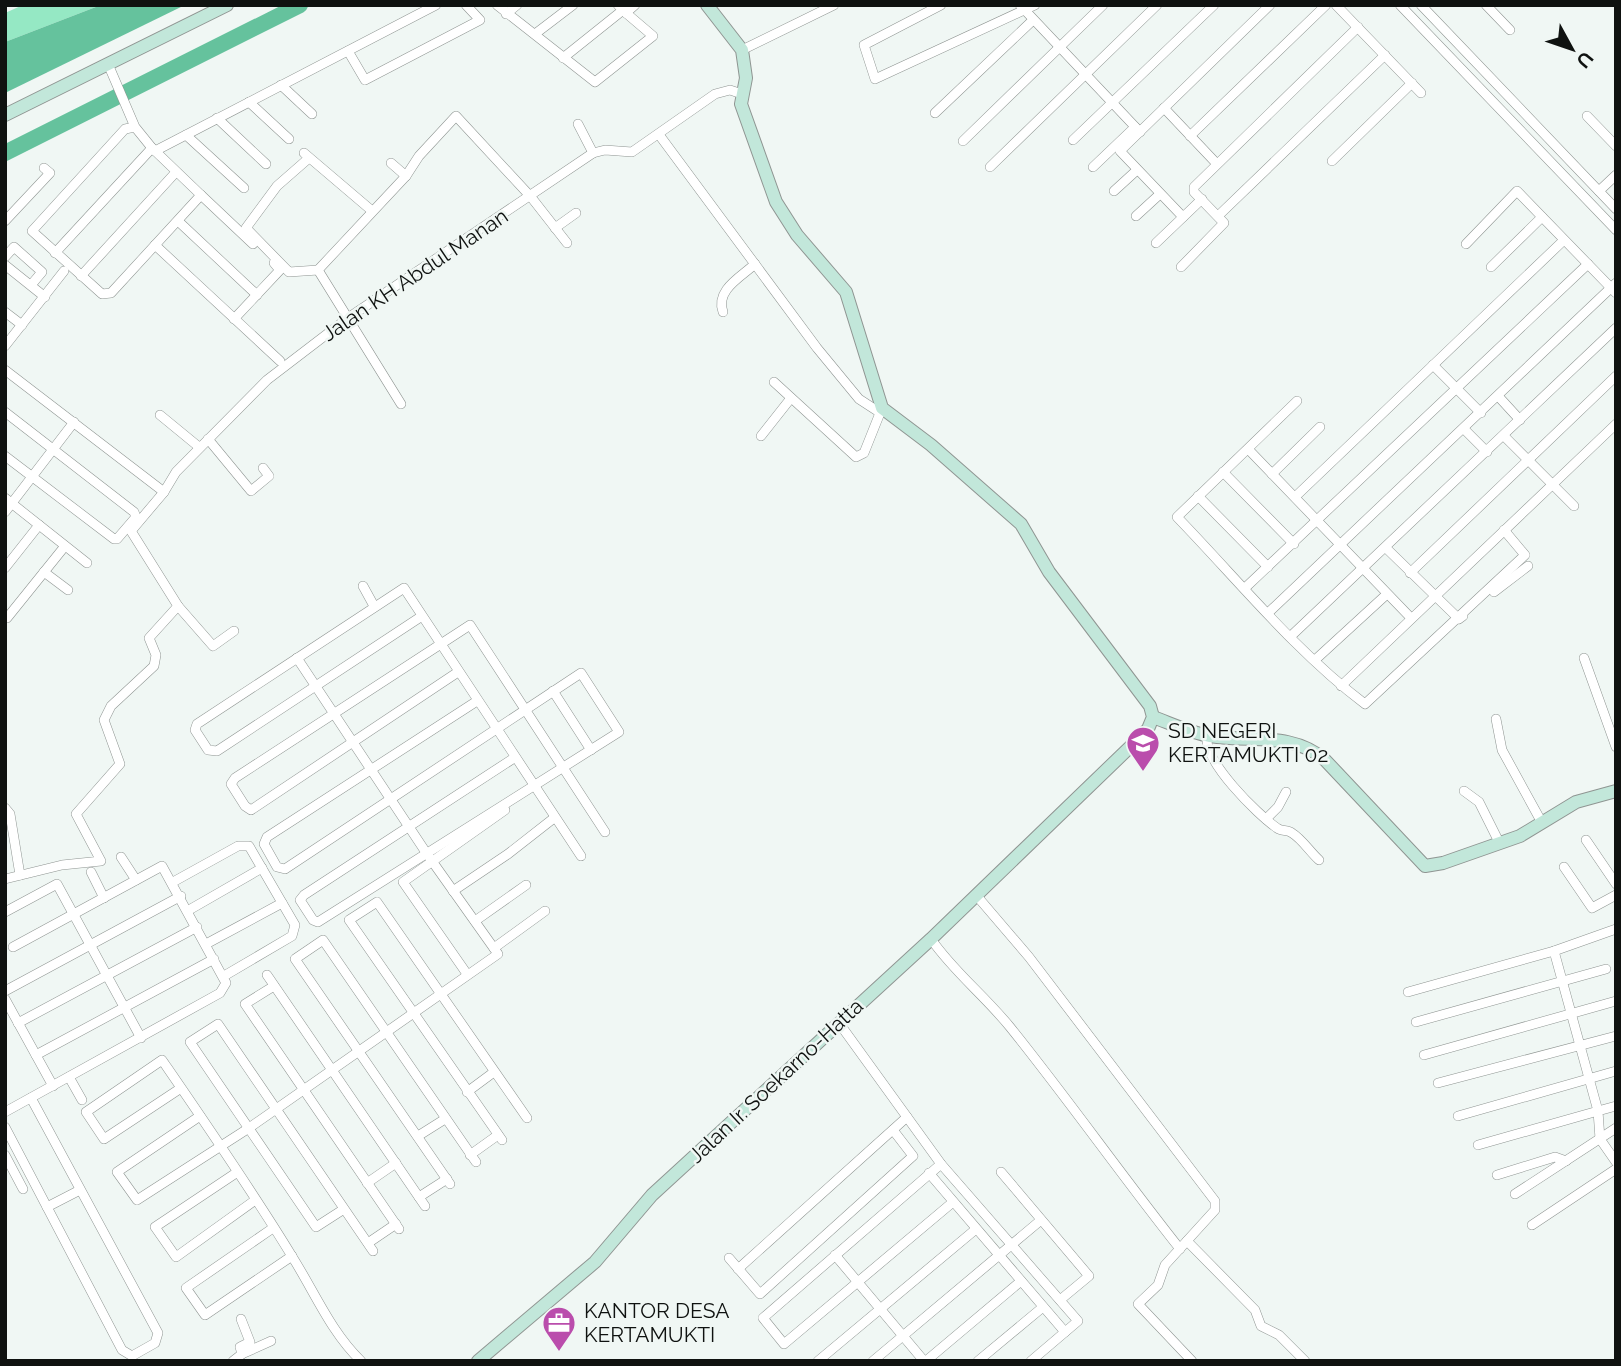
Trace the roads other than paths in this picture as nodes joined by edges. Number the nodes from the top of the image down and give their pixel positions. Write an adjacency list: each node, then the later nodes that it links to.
1 (227, 5): 33 (main road)
2 (436, 5): 30 (street)
3 (466, 5): 30 (street)
4 (497, 5): 23 (street)
5 (517, 5): 23 (street)
6 (573, 5): 27 (street)
7 (635, 5): 22 (street)
8 (707, 5): 29 (main road)
9 (834, 5): 29 (street)
10 (942, 5): 21 (street)
11 (1035, 5): 21 (street)
12 (1103, 5): 28 (street)
13 (1157, 5): 34 (street)
14 (1214, 5): 40 (street)
15 (1270, 5): 41 (street)
16 (1325, 5): 52 (street)
17 (1336, 5): 25 (street)
18 (1400, 5): 89 (street)
19 (1421, 5): 72 (street)
20 (1486, 5): 26 (street)
21 (1022, 8): 24 (street)
22 (623, 9): 32 (street); 32 (street)
23 (506, 14): 27 (street)
24 (1032, 21): 28 (street); 42 (street)
25 (1358, 27): 31 (street); 62 (street)
26 (1510, 30)
27 (535, 34): 32 (street)
28 (1059, 48): 34 (street); 54 (street)
29 (742, 50): 37 (main road)
30 (348, 51): 36 (street)
31 (1385, 55): 35 (street); 83 (street)
32 (563, 58)
33 (108, 64): 44 (main road); 48 (street)
34 (1085, 75): 40 (street); 64 (street)
35 (1412, 83): 38 (street); 59 (street)
36 (281, 86): 39 (street); 43 (street)
37 (743, 90): 51 (street); 127 (main road)
38 (1422, 93)
39 (249, 102): 46 (street); 53 (street)
40 (1112, 103): 49 (street); 55 (street)
41 (1164, 108): 49 (street); 52 (street)
42 (935, 113)
43 (312, 114)
44 (5, 115)
45 (1587, 116): 56 (street)
46 (217, 118): 50 (street); 61 (street)
47 (578, 124): 58 (street)
48 (135, 127): 57 (street); 95 (street)
49 (1137, 129): 65 (street); 66 (street)
50 (186, 135): 57 (street); 70 (street)
51 (660, 136): 58 (street); 97 (street)
52 (1190, 136): 62 (street)
53 (289, 139)
54 (963, 141)
55 (1073, 141)
56 (1616, 146)
57 (153, 149): 67 (street); 95 (street)
58 (593, 153): 75 (street, Jalan KH Abdul Manan)
59 (1332, 161)
60 (391, 163): 69 (street)
61 (266, 164)
62 (1217, 164): 76 (street)
63 (44, 167): 79 (street)
64 (990, 167)
65 (1093, 167)
66 (1137, 170): 71 (street); 73 (street)
67 (176, 172): 74 (street); 104 (street)
68 (1616, 175): 72 (street)
69 (406, 176): 75 (street); 78 (street)
70 (244, 188)
71 (1114, 191)
72 (1599, 191): 77 (street)
73 (1160, 194): 82 (street); 84 (street)
74 (201, 195): 87 (street); 107 (street)
75 (531, 197): 88 (street); 111 (street, Jalan KH Abdul Manan)
76 (1202, 199): 83 (street); 84 (street)
77 (1616, 209)
78 (371, 210): 102 (street); 102 (street)
79 (15, 211): 81 (street); 86 (street)
80 (576, 213): 88 (street)
81 (5, 216)
82 (1136, 216)
83 (1219, 216): 100 (street)
84 (1182, 217): 92 (street)
85 (1542, 217): 90 (street); 93 (street); 101 (street)
86 (5, 221)
87 (177, 221): 94 (street); 107 (street)
88 (555, 228): 91 (street)
89 (1616, 230)
90 (1564, 240): 98 (street); 117 (street)
91 (567, 243)
92 (1156, 243)
93 (1465, 244)
94 (155, 245): 104 (street); 112 (street)
95 (55, 253): 104 (street)
96 (5, 257): 105 (street)
97 (755, 264): 110 (street); 127 (street)
98 (1588, 264): 106 (street); 121 (street)
99 (5, 265): 105 (street)
100 (1181, 267)
101 (1492, 267)
102 (318, 270): 111 (street)
103 (64, 271): 108 (street)
104 (81, 276)
105 (31, 285): 108 (street)
106 (1614, 288): 122 (street)
107 (257, 295): 112 (street)
108 (45, 297): 113 (street)
109 (5, 312): 113 (street)
110 (723, 312)
111 (348, 318): 125 (street); 137 (street, Jalan KH Abdul Manan)
112 (234, 319): 116 (street)
113 (22, 325): 115 (street)
114 (1616, 328): 130 (street)
115 (5, 346)
116 (280, 361)
117 (1433, 365): 121 (street); 151 (street)
118 (5, 370): 131 (street)
119 (1616, 376): 143 (street)
120 (774, 382): 123 (street)
121 (1457, 389): 128 (street); 155 (street)
122 (1498, 396): 128 (street); 130 (street)
123 (792, 398): 127 (street); 135 (street)
124 (1297, 401): 139 (street)
125 (401, 404)
126 (5, 412): 140 (street)
127 (885, 412): 194 (main road)
128 (1481, 413): 134 (street)
129 (160, 415): 138 (street)
130 (1520, 420): 136 (street)
131 (74, 422): 140 (street); 149 (street)
132 (1616, 424): 148 (street)
133 (1320, 427): 146 (street)
134 (1464, 429): 141 (street); 160 (street)
135 (761, 436)
136 (1504, 436): 141 (street); 143 (street)
137 (208, 439): 138 (street, Jalan KH Abdul Manan); 144 (street)
138 (199, 447): 149 (street, Jalan KH Abdul Manan)
139 (1248, 449): 145 (street); 146 (street)
140 (53, 450): 147 (street); 147 (street)
141 (1487, 452): 161 (street)
142 (5, 456): 147 (street)
143 (1528, 461): 148 (street); 168 (street)
144 (263, 468)
145 (1223, 472): 150 (street); 158 (street)
146 (1272, 474): 151 (street)
147 (32, 476): 152 (street)
148 (1553, 485): 153 (street); 157 (street)
149 (164, 492): 174 (street, Jalan KH Abdul Manan)
150 (1198, 496): 164 (street); 170 (street)
151 (1295, 497): 155 (street)
152 (9, 501): 154 (street); 156 (street)
153 (1574, 506)
154 (5, 513)
155 (1318, 521): 158 (street); 160 (street)
156 (39, 525): 159 (street); 165 (street)
157 (1504, 530): 173 (street); 180 (street)
158 (1294, 544): 164 (street)
159 (65, 546): 162 (street); 167 (street)
160 (1342, 546): 166 (street); 176 (street)
161 (1386, 548): 166 (street); 168 (street)
162 (87, 563)
163 (1528, 566): 180 (street)
164 (1268, 567): 170 (street)
165 (5, 568)
166 (1365, 569): 172 (street); 182 (street)
167 (44, 572): 171 (street); 178 (street)
168 (1410, 573): 173 (street)
169 (363, 586): 175 (street)
170 (1245, 588): 176 (street)
171 (68, 590)
172 (1388, 594): 179 (street); 186 (street)
173 (1434, 596): 179 (street); 180 (street)
174 (178, 606): 181 (street); 224 (street)
175 (374, 606): 177 (street); 184 (street)
176 (1268, 613): 182 (street)
177 (422, 616): 183 (street); 188 (street)
178 (6, 618)
179 (1411, 618): 189 (street)
180 (1459, 619): 189 (street)
181 (234, 631)
182 (1291, 636): 186 (street)
183 (440, 645): 187 (street); 192 (street); 193 (street)
184 (297, 658): 188 (street); 188 (street)
185 (1584, 658): 199 (street)
186 (1315, 660): 189 (street)
187 (458, 672): 191 (street); 198 (street)
188 (316, 686): 193 (street)
189 (1341, 686)
190 (553, 691): 192 (street); 200 (street); 200 (street)
191 (477, 701): 196 (street); 203 (street)
192 (525, 710): 196 (street); 202 (street)
193 (335, 714): 198 (street); 198 (street)
194 (1153, 717): 197 (main road); 231 (main road, Jalan Ir. Soekarno-Hatta)
195 (1496, 719): 212 (street)
196 (496, 730): 201 (street); 208 (street)
197 (1207, 736): 211 (street); 216 (main road)
198 (353, 742): 203 (street)
199 (1616, 747)
200 (592, 750): 202 (street)
201 (514, 758): 204 (street); 213 (street)
202 (563, 768): 204 (street); 214 (street)
203 (371, 769): 208 (street); 208 (street)
204 (534, 787): 210 (street); 219 (street)
205 (1464, 791): 216 (street)
206 (1286, 792): 211 (street)
207 (1616, 792): 212 (main road)
208 (391, 800): 213 (street)
209 (5, 808): 224 (street)
210 (554, 818): 217 (street); 230 (street)
211 (1266, 818): 220 (street)
212 (1541, 821): 216 (main road)
213 (408, 826): 219 (street); 219 (street)
214 (605, 832)
215 (1586, 840): 228 (street)
216 (1499, 842)
217 (581, 856)
218 (121, 857): 226 (street)
219 (430, 858): 230 (street); 251 (street)
220 (1319, 860)
221 (1564, 867): 232 (street)
222 (262, 868): 227 (street); 235 (street); 236 (street)
223 (91, 872): 234 (street)
224 (20, 875): 225 (street)
225 (5, 879)
226 (136, 880): 227 (street); 234 (street)
227 (173, 882): 233 (street)
228 (1616, 884)
229 (526, 885): 240 (street)
230 (453, 891): 240 (street)
231 (976, 895): 243 (main road, Jalan Ir. Soekarno-Hatta); 329 (street)
232 (1616, 895)
233 (181, 896): 236 (street); 245 (street)
234 (104, 898): 239 (street)
235 (282, 903): 244 (street); 254 (street)
236 (189, 910): 241 (street)
237 (545, 911): 247 (street)
238 (5, 912): 239 (street)
239 (75, 914): 245 (street); 246 (street)
240 (474, 921): 247 (street)
241 (197, 927): 244 (street); 253 (street)
242 (1616, 929): 248 (street)
243 (931, 939): 267 (main road, Jalan Ir. Soekarno-Hatta); 329 (street)
244 (206, 944): 249 (street)
245 (92, 945): 253 (street); 257 (street)
246 (13, 947)
247 (494, 948): 251 (street)
248 (1555, 951): 255 (street); 258 (street)
249 (214, 959): 254 (street); 262 (street)
250 (1606, 969): 255 (street)
251 (467, 974): 259 (street)
252 (267, 975): 256 (street)
253 (108, 976): 262 (street); 266 (street)
254 (224, 976): 270 (street)
255 (1563, 981): 263 (street); 265 (street)
256 (274, 986): 276 (street); 283 (street)
257 (5, 991)
258 (1408, 992)
259 (440, 994): 264 (street); 264 (street); 277 (street)
260 (5, 999): 266 (street)
261 (1616, 1001): 263 (street)
262 (125, 1007): 270 (street); 273 (street)
263 (1571, 1012): 271 (street); 274 (street)
264 (412, 1014): 268 (street); 284 (street)
265 (1416, 1022)
266 (18, 1023): 273 (street)
267 (839, 1023): 293 (street); 347 (main road, Jalan Ir. Soekarno-Hatta)
268 (386, 1032): 272 (street); 272 (street); 295 (street)
269 (1616, 1036): 271 (street)
270 (141, 1038): 278 (street)
271 (1581, 1045): 279 (street); 280 (street)
272 (360, 1052): 276 (street); 300 (street)
273 (36, 1055): 281 (street)
274 (1424, 1055)
275 (1616, 1071): 279 (street)
276 (332, 1072): 283 (street); 307 (street)
277 (494, 1072): 284 (street); 294 (street)
278 (69, 1077): 281 (street); 286 (street)
279 (1589, 1079): 289 (street); 292 (street)
280 (1437, 1083)
281 (53, 1086): 285 (street)
282 (181, 1088): 282 (street); 291 (street)
283 (305, 1090): 288 (street); 314 (street)
284 (467, 1092): 295 (street)
285 (30, 1098): 290 (street); 316 (street)
286 (82, 1100)
287 (1616, 1106): 289 (street)
288 (277, 1109): 297 (street); 297 (street); 323 (street)
289 (1598, 1111): 301 (street); 302 (street)
290 (5, 1112)
291 (200, 1116): 303 (street); 303 (street)
292 (1458, 1116)
293 (907, 1117): 299 (street); 308 (street)
294 (527, 1118)
295 (445, 1119): 300 (street)
296 (5, 1128): 322 (street)
297 (248, 1128): 303 (street); 323 (street)
298 (1616, 1128): 301 (street)
299 (893, 1130): 334 (street); 334 (street)
300 (418, 1136): 318 (street)
301 (1600, 1139): 305 (street); 306 (street)
302 (1478, 1145)
303 (219, 1146): 311 (street)
304 (5, 1155): 315 (street)
305 (1566, 1161): 313 (street); 317 (street)
306 (1616, 1162)
307 (396, 1163): 314 (street); 318 (street)
308 (941, 1164): 312 (street); 328 (street)
309 (1616, 1169): 325 (street)
310 (1001, 1172): 324 (street)
311 (236, 1173): 319 (street); 319 (street)
312 (929, 1173): 320 (street); 330 (street)
313 (1497, 1175)
314 (368, 1183): 323 (street)
315 (23, 1189)
316 (80, 1190): 322 (street); 322 (street)
317 (1515, 1194)
318 (419, 1197): 321 (street)
319 (254, 1201): 326 (street)
320 (953, 1202): 327 (street); 336 (street)
321 (425, 1206)
322 (47, 1207)
323 (344, 1209)
324 (1041, 1220): 328 (street); 337 (street)
325 (1532, 1224)
326 (273, 1228): 332 (street); 332 (street)
327 (976, 1229): 331 (street); 339 (street)
328 (1011, 1244): 331 (street); 337 (street)
329 (1183, 1245): 353 (street); 354 (street)
330 (835, 1255): 336 (street); 336 (street)
331 (999, 1255): 335 (street); 342 (street)
332 (292, 1256): 346 (street)
333 (729, 1258): 334 (street)
334 (738, 1269)
335 (1021, 1281): 338 (street); 350 (street)
336 (858, 1282): 339 (street)
337 (1060, 1300): 341 (street)
338 (1043, 1307): 341 (street); 351 (street)
339 (880, 1309): 342 (street); 348 (street)
340 (241, 1319): 344 (street)
341 (1065, 1332): 352 (street)
342 (903, 1336): 349 (street); 350 (street)
343 (271, 1341): 344 (street)
344 (242, 1354): 345 (street)
345 (233, 1361)
346 (361, 1361)
347 (478, 1361)
348 (818, 1361)
349 (873, 1361)
350 (925, 1361)
351 (978, 1361)
352 (1031, 1361)
353 (1192, 1361)
354 (1306, 1361)

